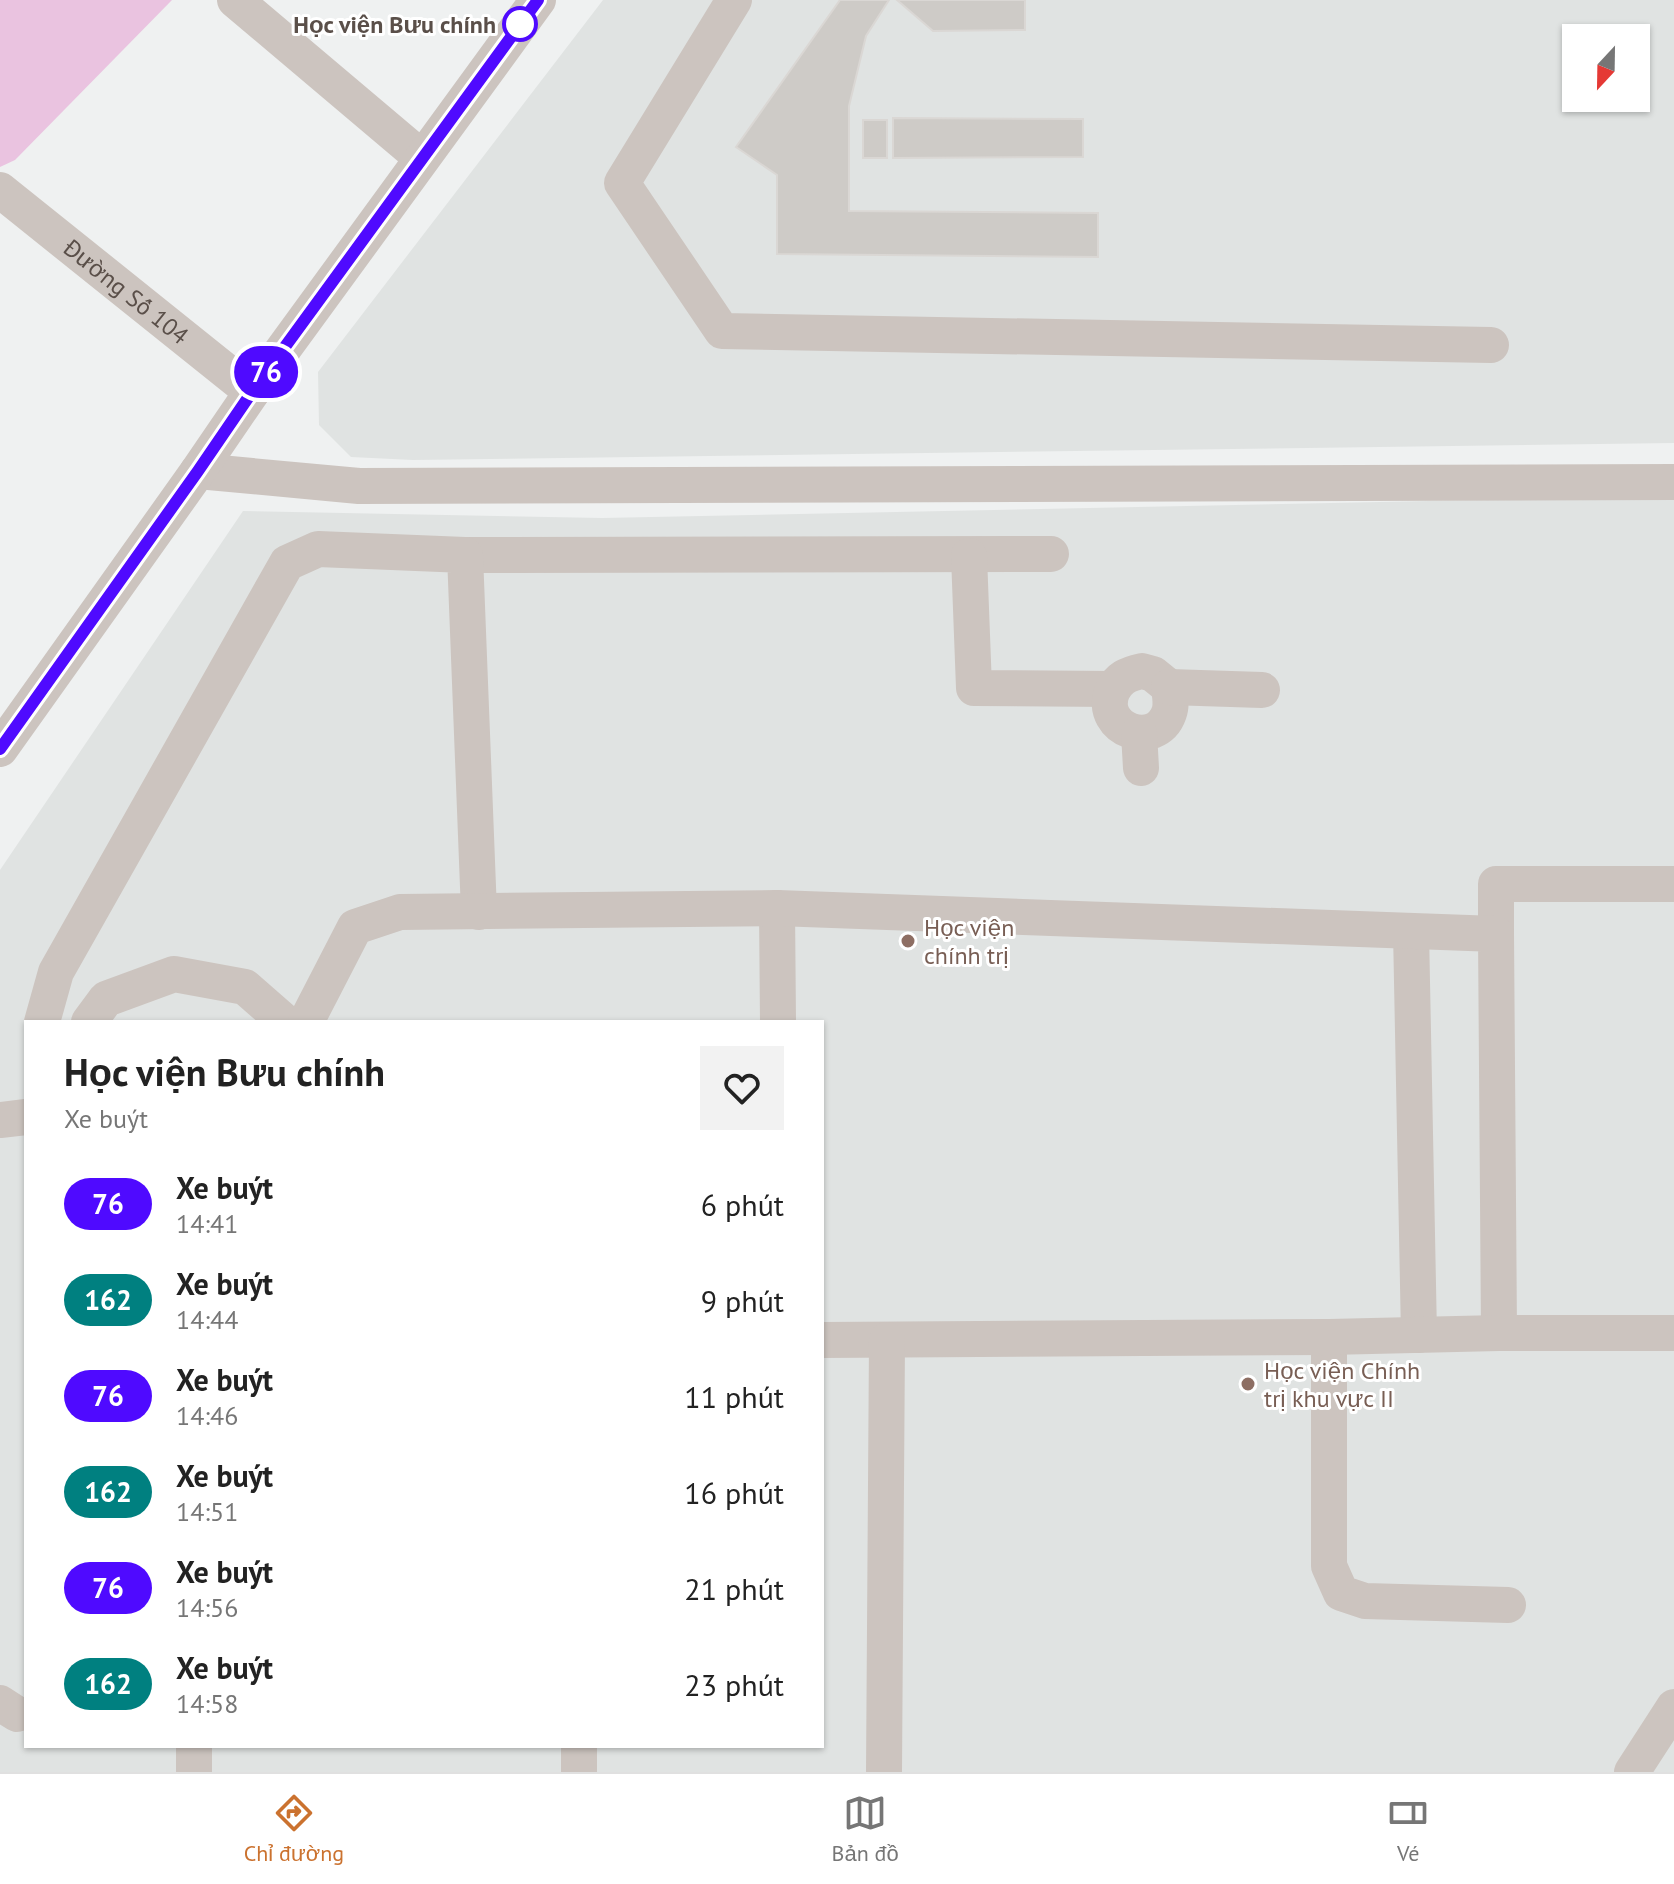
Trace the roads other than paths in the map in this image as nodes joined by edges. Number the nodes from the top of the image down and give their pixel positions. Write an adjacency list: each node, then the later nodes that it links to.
1 (235, 0): 4 (street)
2 (538, 0): 4 (street)
3 (734, 0): 6 (street)
4 (422, 158): 7 (street)
5 (0, 190): 7 (street, Đường Số 104)
6 (1491, 345)
7 (252, 392): 8 (street)
8 (198, 471): 9 (street); 16 (street)
9 (1674, 482)
10 (1051, 554): 12 (street)
11 (465, 555): 12 (street); 19 (street); 22 (street)
12 (969, 556): 14 (street)
13 (1169, 687): 14 (street); 14 (street); 15 (street)
14 (1113, 689)
15 (1262, 690)
16 (0, 749)
17 (1674, 884): 21 (street)
18 (777, 908): 19 (street); 20 (street); 26 (street)
19 (479, 912): 25 (street)
20 (1411, 931): 21 (street); 31 (street)
21 (1496, 934): 29 (street)
22 (43, 1020)
23 (90, 1020): 24 (street)
24 (283, 1020)
25 (307, 1020)
26 (778, 1020)
27 (24, 1117): 28 (street)
28 (0, 1120)
29 (1499, 1333): 30 (street); 31 (street)
30 (1674, 1333)
31 (1419, 1335): 32 (street)
32 (1329, 1337): 34 (street); 35 (street)
33 (824, 1340): 34 (street)
34 (887, 1340): 41 (street)
35 (1508, 1605)
36 (1674, 1707): 42 (street)
37 (194, 1748): 39 (street)
38 (579, 1748): 40 (street)
39 (194, 1772)
40 (579, 1772)
41 (884, 1772)
42 (1632, 1772)

